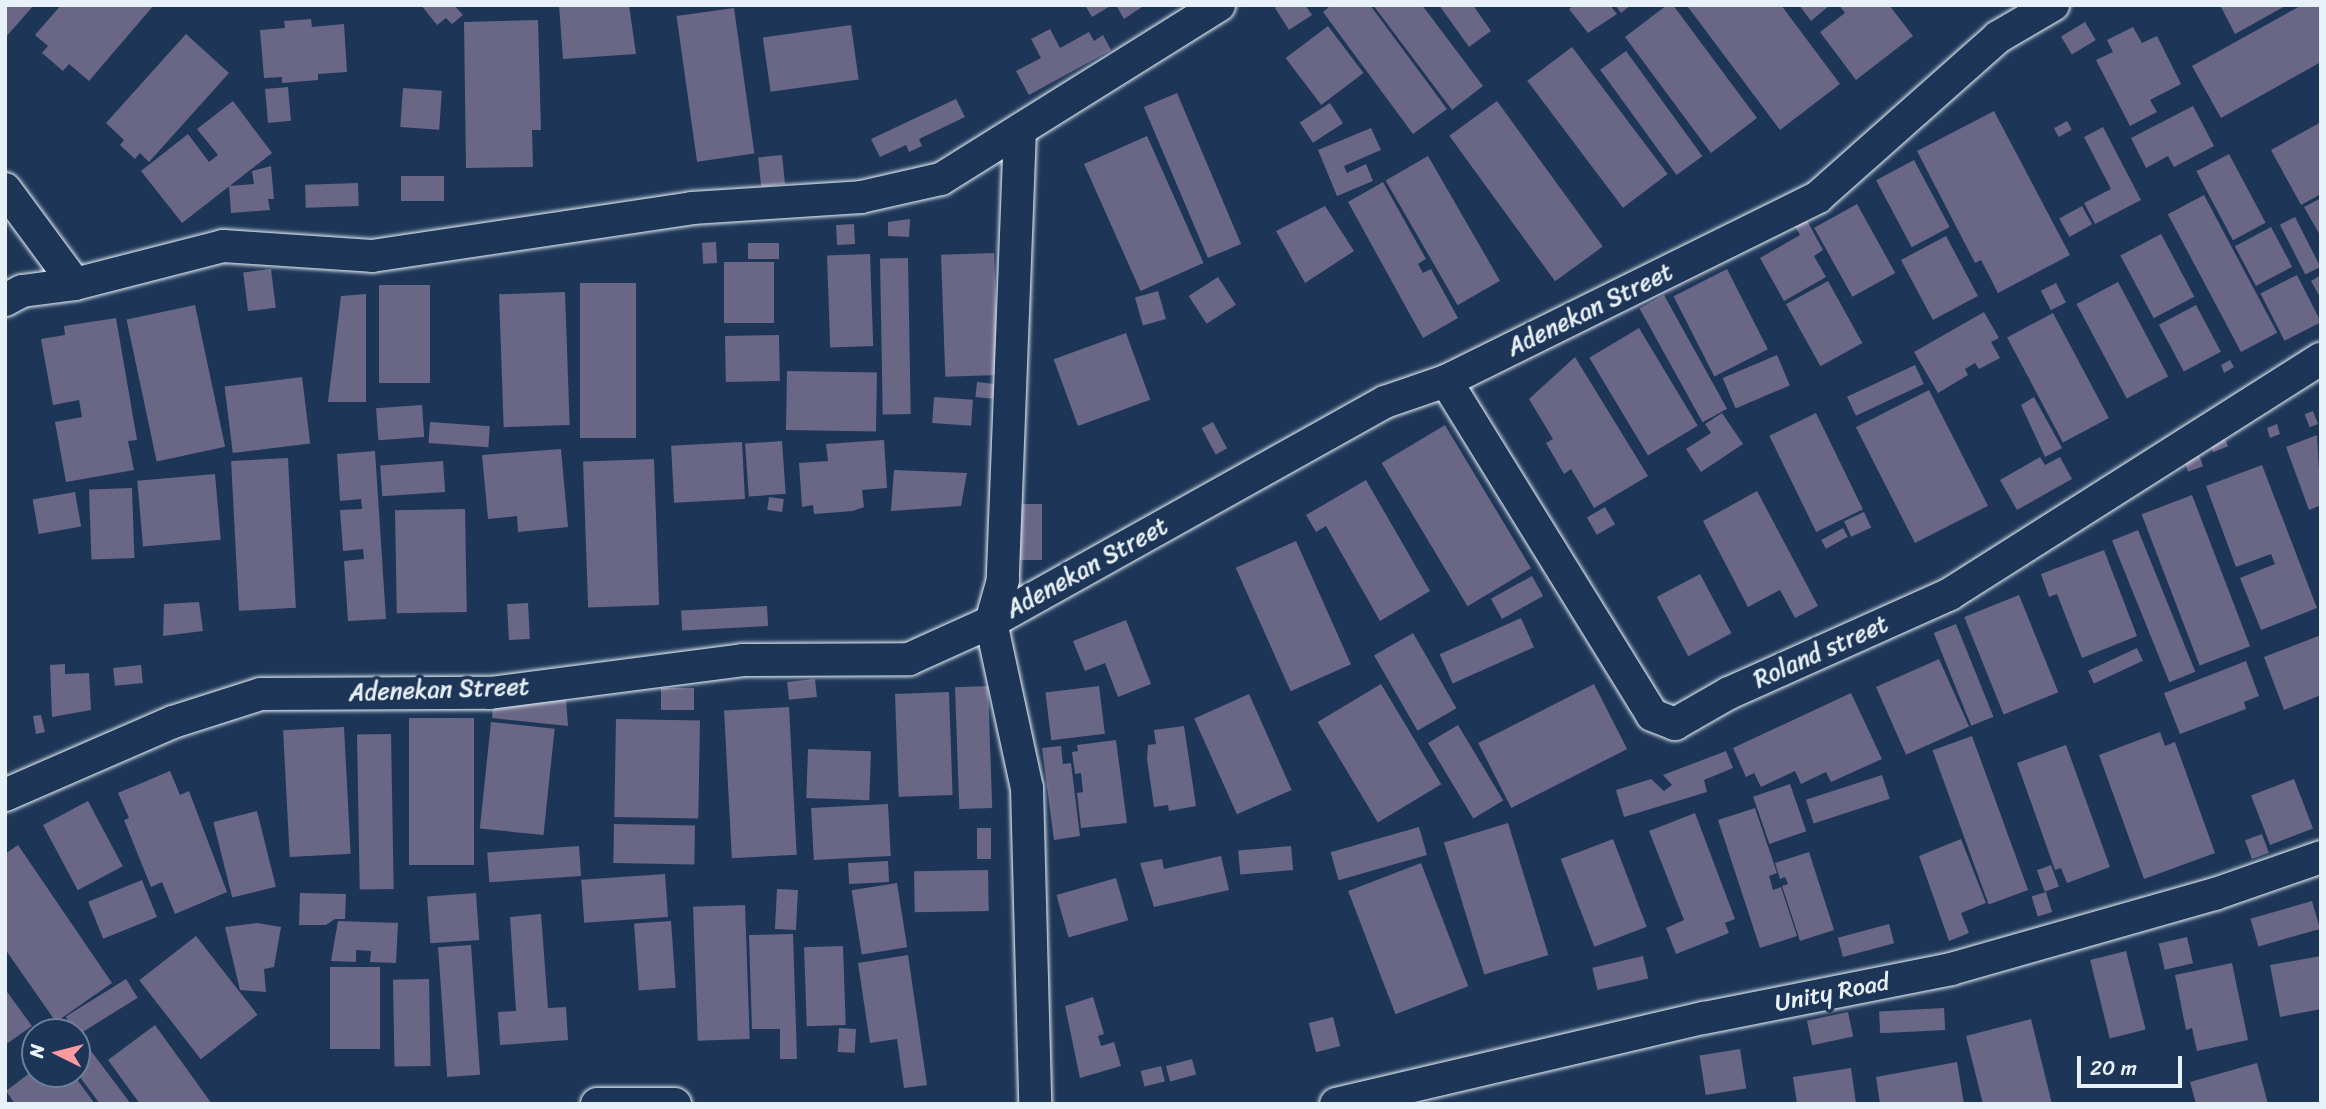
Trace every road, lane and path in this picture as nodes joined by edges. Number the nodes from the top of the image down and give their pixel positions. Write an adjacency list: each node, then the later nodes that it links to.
1 (1219, 5): 3 (street)
2 (2053, 5): 8 (street, Adenekan Street)
3 (1020, 130): 5 (street); 9 (street)
4 (5, 189): 5 (street)
5 (75, 284): 6 (street)
6 (5, 300)
7 (2321, 359): 8 (street, Roland street)
8 (1446, 381): 9 (street, Adenekan Street)
9 (991, 622): 10 (street, Adenekan Street); 14 (street)
10 (5, 794)
11 (2321, 857): 15 (street, Unity Road)
12 (597, 1104): 13 (street)
13 (675, 1104)
14 (1035, 1104)
15 (1336, 1104)

